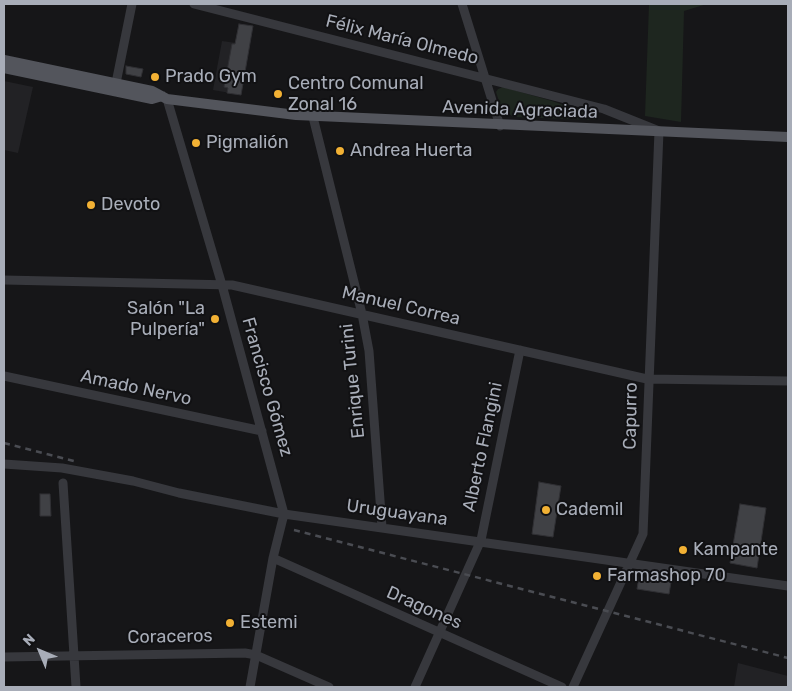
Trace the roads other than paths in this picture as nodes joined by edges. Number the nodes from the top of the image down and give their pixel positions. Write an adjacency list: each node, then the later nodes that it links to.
1 (132, 4): 7 (street)
2 (194, 4): 6 (street, Félix María Olmedo)
3 (462, 4): 6 (street)
4 (4, 60): 7 (main road, Avenida Agraciada)
5 (4, 68): 7 (main road, Avenida Agraciada)
6 (485, 78): 10 (street); 11 (street, Félix María Olmedo)
7 (115, 87): 8 (main road, Avenida Agraciada)
8 (165, 98): 9 (main road, Avenida Agraciada); 14 (street, Francisco Gómez)
9 (313, 117): 10 (main road, Avenida Agraciada); 15 (street, Enrique Turini)
10 (500, 126): 11 (main road, Avenida Agraciada)
11 (659, 131): 12 (main road, Avenida Agraciada); 18 (street, Capurro)
12 (788, 137)
13 (4, 280): 14 (street, Manuel Correa)
14 (222, 285): 15 (street, Manuel Correa); 20 (street, Francisco Gómez)
15 (362, 314): 16 (street, Manuel Correa); 24 (street, Enrique Turini)
16 (520, 350): 18 (street, Manuel Correa); 25 (street, Alberto Flangini)
17 (4, 376): 20 (street, Amado Nervo)
18 (647, 378): 19 (street, Manuel Correa); 27 (street, Capurro)
19 (788, 381)
20 (262, 431): 23 (street, Francisco Gómez)
21 (4, 464): 23 (street, Uruguayana)
22 (63, 483): 30 (street)
23 (284, 514): 24 (street, Uruguayana); 26 (street, Francisco Gómez)
24 (382, 527): 25 (street, Uruguayana)
25 (481, 540): 27 (street, Uruguayana); 29 (street, Alberto Flangini)
26 (273, 558): 29 (street, Dragones); 31 (street, Francisco Gómez)
27 (631, 562): 28 (street, Uruguayana); 38 (street, Capurro)
28 (788, 586)
29 (439, 632): 36 (street, Alberto Flangini); 37 (street, Dragones)
30 (75, 655): 31 (street, Coraceros); 32 (street, Coraceros); 33 (street)
31 (256, 655): 34 (street, Francisco Gómez); 35 (street, Coraceros)
32 (4, 657)
33 (76, 687)
34 (250, 687)
35 (329, 687)
36 (415, 687)
37 (562, 687)
38 (574, 687)

